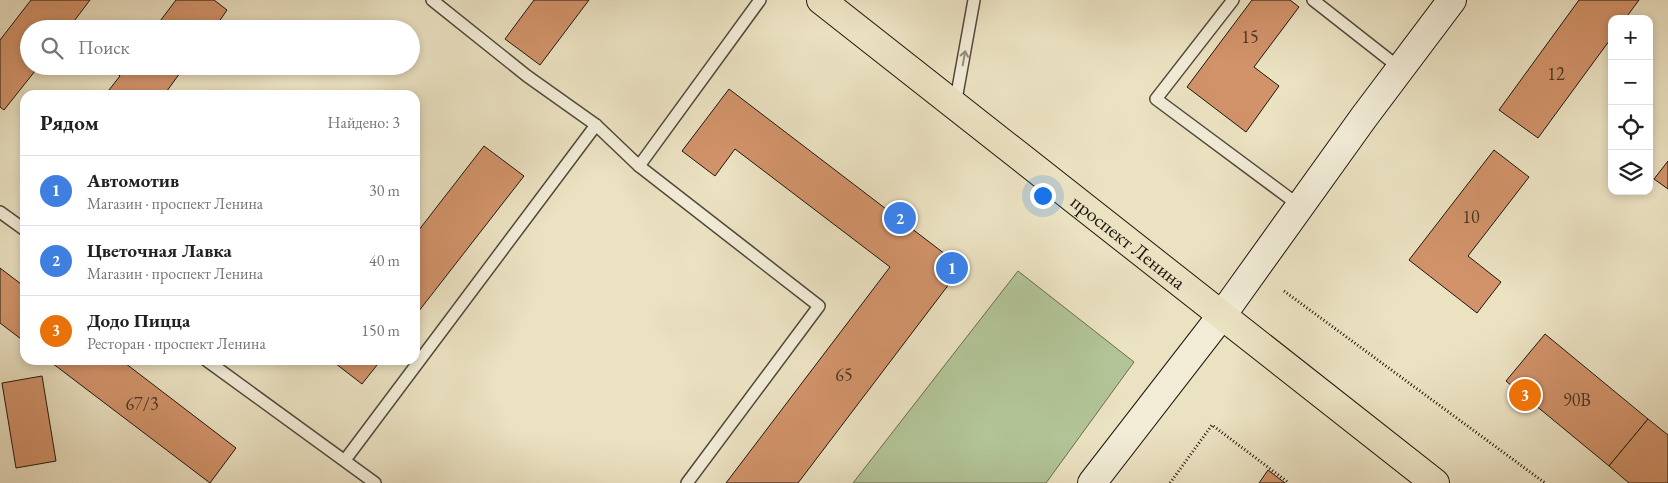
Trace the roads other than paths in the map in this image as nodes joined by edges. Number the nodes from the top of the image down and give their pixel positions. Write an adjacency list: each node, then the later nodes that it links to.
1 (432, 0): 10 (lane)
2 (760, 0): 11 (lane)
3 (821, 0): 9 (main road, проспект Ленина)
4 (974, 0): 9 (lane, one-way to 4)
5 (1233, 0): 12 (lane)
6 (1313, 0): 8 (lane)
7 (1452, 0): 8 (street)
8 (1401, 69): 12 (street)
9 (955, 106): 15 (main road, проспект Ленина)
10 (596, 125): 11 (lane); 16 (lane)
11 (639, 166): 21 (lane)
12 (1300, 206): 15 (street)
13 (0, 212): 14 (lane)
14 (20, 226)
15 (1222, 315): 22 (street); 23 (main road, проспект Ленина)
16 (420, 360)
17 (213, 365): 19 (lane)
18 (416, 365): 19 (lane)
19 (345, 460): 20 (lane)
20 (375, 483)
21 (687, 483)
22 (1092, 483)
23 (1435, 483)

